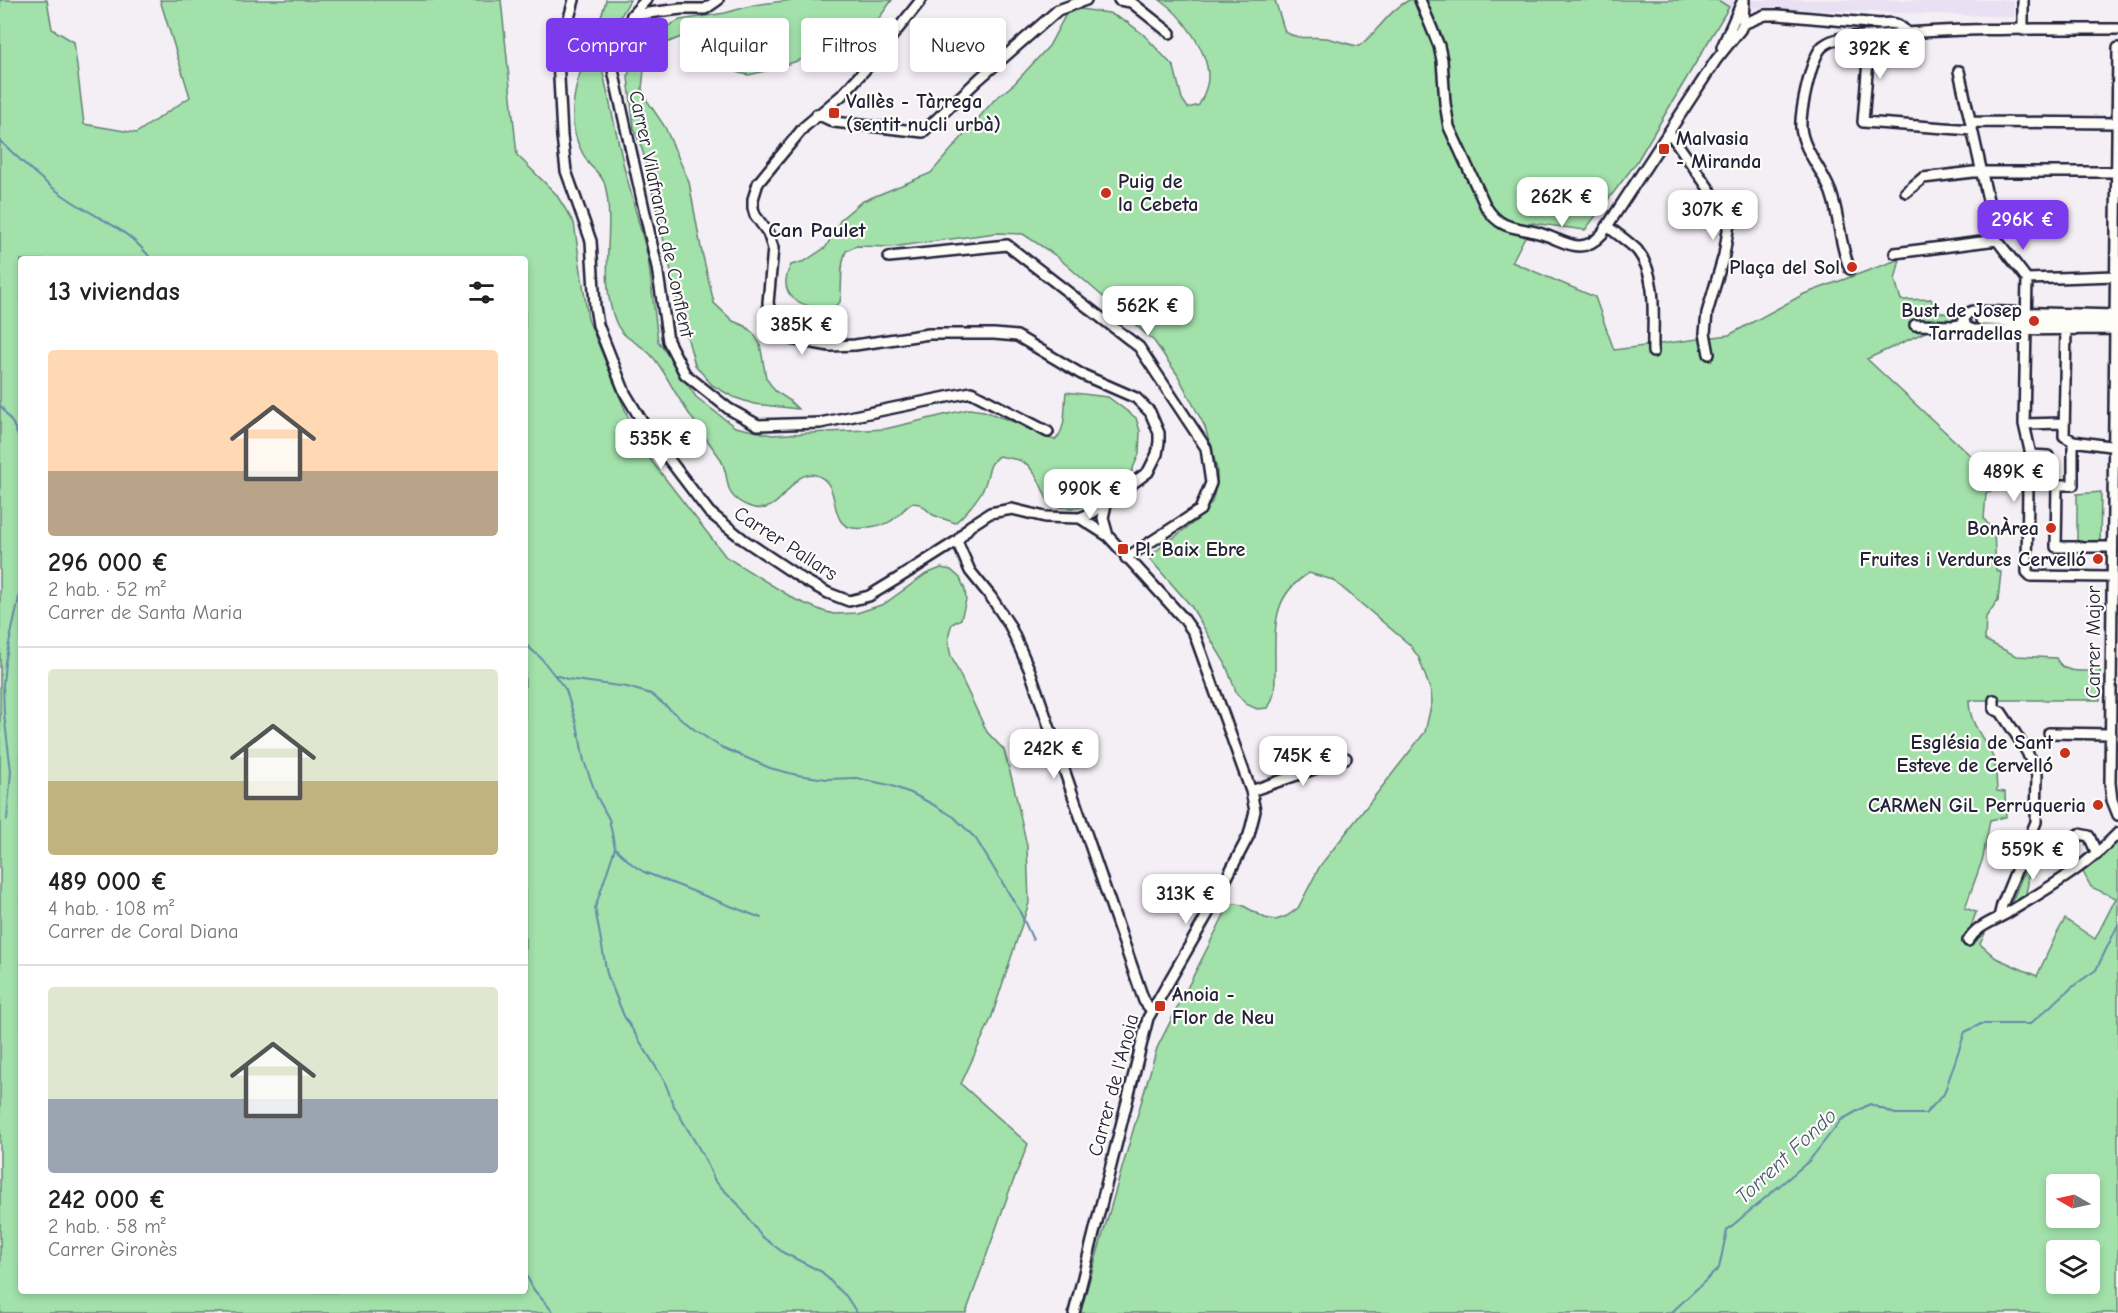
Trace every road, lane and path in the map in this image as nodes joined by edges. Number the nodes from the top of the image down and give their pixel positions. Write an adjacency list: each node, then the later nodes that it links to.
1 (574, 0): 54 (street, Carrer Pallars)
2 (646, 0): 10 (street, Carrer Vilafranca de Conflent)
3 (718, 0): 10 (street)
4 (921, 0): 21 (street)
5 (1086, 0): 21 (street)
6 (1119, 0): 14 (street)
7 (1420, 0): 29 (street)
8 (1743, 0): 11 (street); 18 (street)
9 (2023, 0): 13 (street)
10 (632, 15): 46 (street, Carrer Vilafranca de Conflent)
11 (1743, 24): 15 (street); 18 (street)
12 (2118, 29): 13 (street)
13 (2023, 30): 15 (street)
14 (1170, 33)
15 (1907, 33): 16 (street)
16 (1870, 36): 23 (street); 33 (street)
17 (2118, 48): 20 (street, Carrer Major)
18 (1716, 60): 24 (street)
19 (1959, 71): 23 (street)
20 (2117, 72): 22 (street, Carrer Major)
21 (817, 114): 51 (street)
22 (2117, 123): 23 (street); 26 (street, Carrer Major)
23 (1971, 126): 25 (street)
24 (1669, 132): 29 (street); 43 (street)
25 (1981, 172): 26 (street); 27 (street); 30 (street)
26 (2116, 172): 28 (street, Carrer Major)
27 (1906, 192)
28 (2117, 196): 34 (street, Carrer Major)
29 (1607, 226): 42 (street)
30 (1997, 240): 31 (street); 35 (street)
31 (1895, 254)
32 (889, 257): 56 (street)
33 (1850, 269)
34 (2115, 276): 35 (street); 38 (street, Carrer Major)
35 (2028, 279): 37 (street)
36 (1981, 320): 37 (street)
37 (2026, 321): 38 (street); 39 (street); 39 (street); 41 (street); 45 (street)
38 (2110, 322): 41 (street); 48 (street, Carrer Major)
39 (1965, 324): 40 (street)
40 (1915, 325)
41 (2066, 329): 44 (street)
42 (1653, 352)
43 (1709, 354)
44 (2064, 423): 45 (street); 47 (street)
45 (2024, 424): 49 (street)
46 (1048, 432)
47 (2073, 441): 48 (street); 55 (street)
48 (2115, 447): 55 (street, Carrer Major)
49 (2031, 455): 50 (street); 57 (street)
50 (2048, 456)
51 (1106, 504): 52 (street); 53 (street)
52 (1080, 518): 53 (street, Carrer de l'Anoia); 54 (street, Carrer Pallars)
53 (1107, 536): 56 (street, Carrer de l'Anoia)
54 (957, 541): 70 (street)
55 (2111, 547): 57 (street, Carrer Major)
56 (1126, 558): 63 (street, Carrer de l'Anoia)
57 (2111, 577): 58 (street, Carrer Major)
58 (2115, 698): 61 (street, Carrer Major)
59 (1994, 700): 68 (street)
60 (2049, 733): 61 (street)
61 (2111, 734): 64 (street, Carrer Major)
62 (1346, 758): 63 (street)
63 (1251, 791): 70 (street, Carrer de l'Anoia)
64 (2118, 815)
65 (2118, 833): 67 (street)
66 (2068, 839): 67 (street)
67 (2097, 854): 68 (street)
68 (1999, 917): 69 (street)
69 (1968, 941)
70 (1152, 1011): 71 (street, Carrer de l'Anoia)
71 (1074, 1313)

